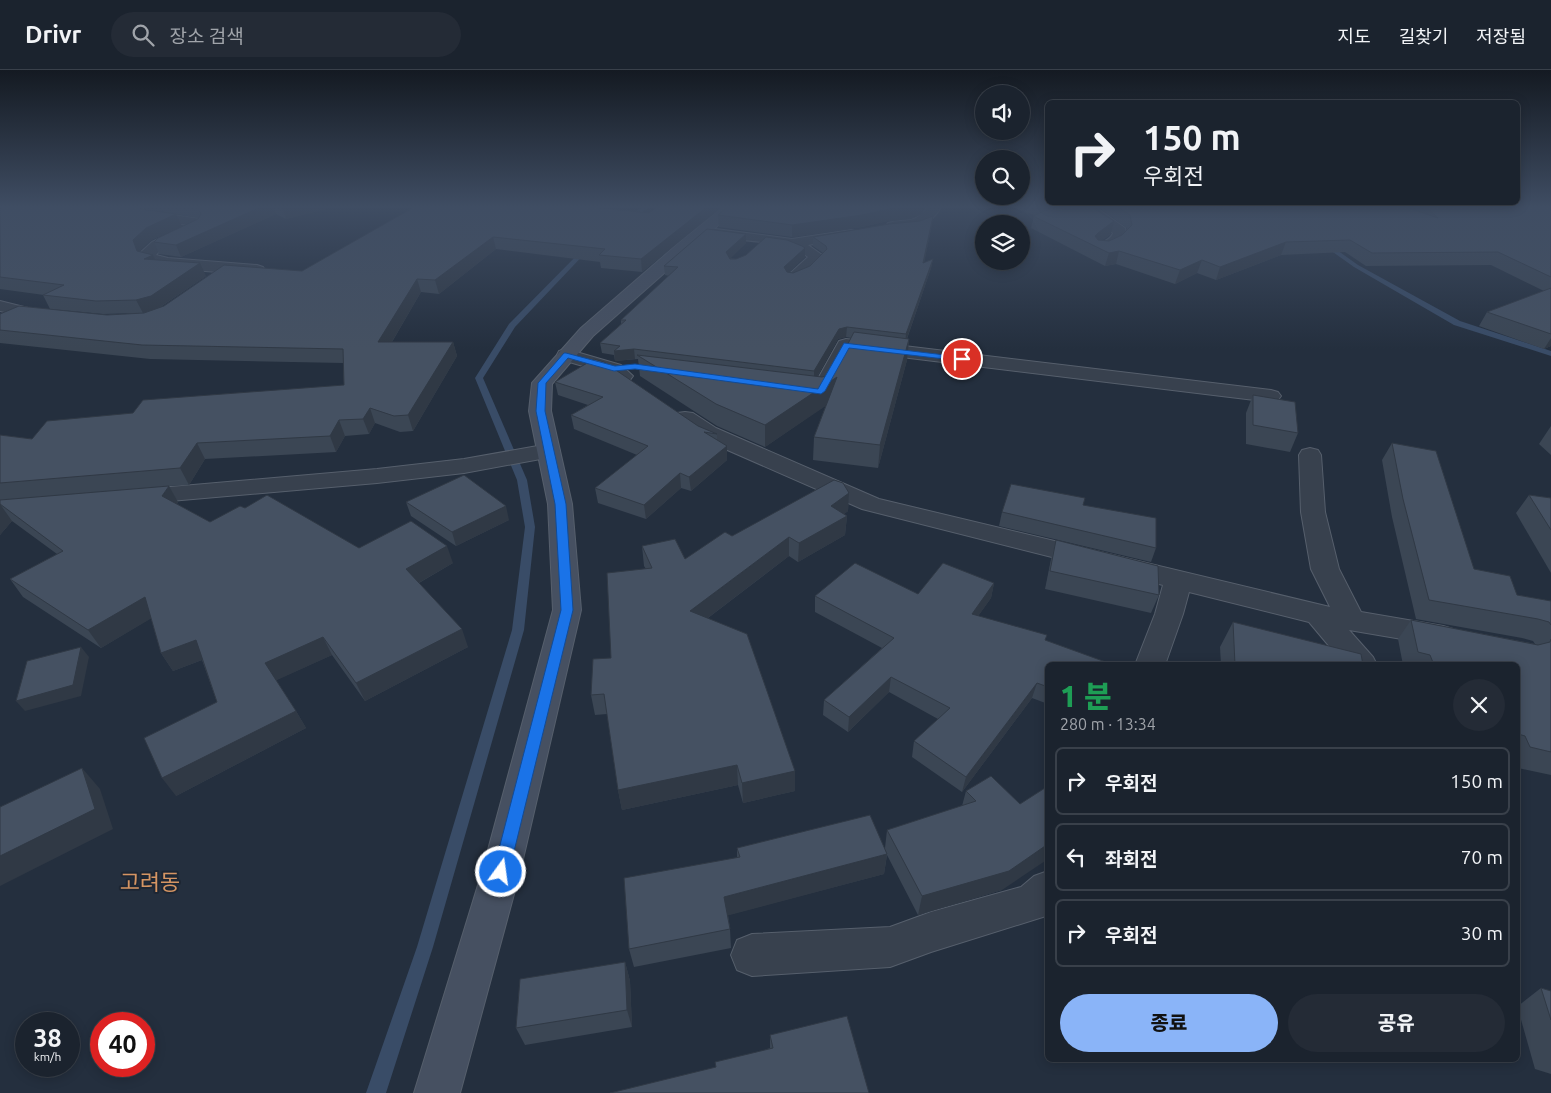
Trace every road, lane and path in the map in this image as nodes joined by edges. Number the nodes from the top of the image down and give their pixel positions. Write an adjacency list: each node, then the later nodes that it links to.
1 (148, 254): 4 (street)
2 (676, 254): 10 (street)
3 (813, 254): 6 (street)
4 (230, 268): 5 (street); 7 (street)
5 (269, 270)
6 (794, 277)
7 (208, 284)
8 (0, 306): 9 (street)
9 (67, 317)
10 (566, 355): 12 (street); 15 (street)
11 (782, 386): 13 (street)
12 (643, 391)
13 (1271, 396)
14 (668, 407): 18 (street)
15 (541, 452): 17 (street); 26 (street)
16 (1310, 455): 20 (street)
17 (109, 500)
18 (1178, 580): 19 (street); 22 (street)
19 (1319, 615): 20 (street); 23 (street)
20 (1350, 619): 21 (street)
21 (1463, 640)
22 (1151, 662)
23 (1359, 662)
24 (1045, 891): 25 (street)
25 (752, 955)
26 (437, 1093)

